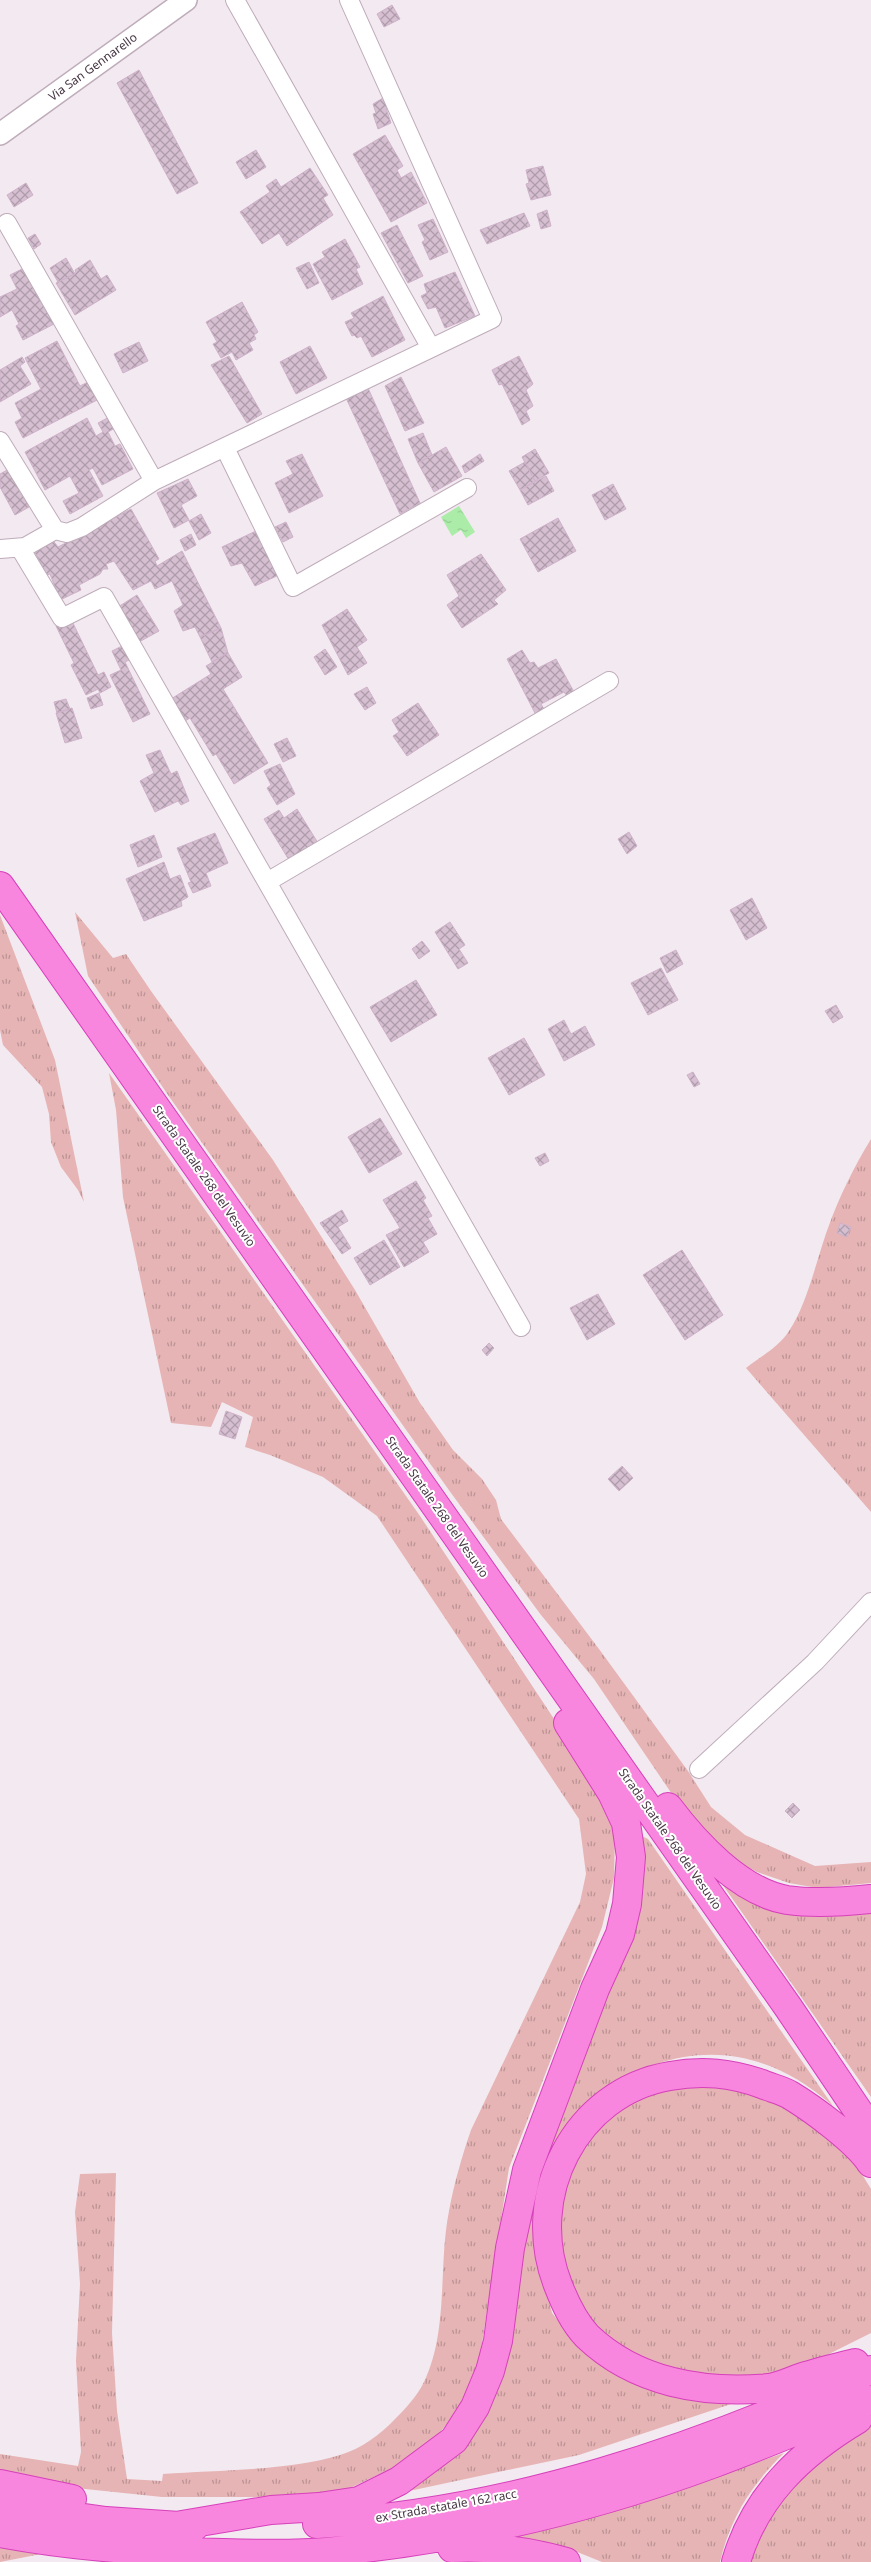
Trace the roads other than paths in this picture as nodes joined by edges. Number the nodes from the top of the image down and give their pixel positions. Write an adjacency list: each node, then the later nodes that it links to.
1 (186, 0): 4 (street, Via San Gennarello)
2 (234, 0): 6 (street)
3 (349, 0): 6 (street)
4 (0, 134)
5 (7, 223): 9 (street)
6 (431, 348): 8 (street)
7 (0, 441): 11 (street)
8 (225, 448): 9 (street); 10 (street)
9 (154, 482): 11 (street)
10 (467, 488)
11 (55, 530): 12 (street)
12 (20, 548): 13 (street); 15 (street)
13 (0, 550)
14 (609, 681): 15 (street)
15 (267, 882): 17 (street)
16 (0, 886): 18 (highway, Strada Statale 268 del Vesuvio)
17 (521, 1327)
18 (496, 1592): 20 (highway, Strada Statale 268 del Vesuvio); 32 (highway)
19 (871, 1602): 21 (street)
20 (536, 1649): 22 (highway); 23 (highway, Strada Statale 268 del Vesuvio)
21 (699, 1768)
22 (871, 1899)
23 (871, 2130)
24 (871, 2163): 25 (highway)
25 (871, 2359)
26 (871, 2370): 32 (highway, ex Strada statale 162 racc)
27 (871, 2400): 34 (highway)
28 (871, 2412): 40 (highway)
29 (0, 2484): 31 (highway)
30 (0, 2506): 31 (highway, ex Strada statale 162 racc)
31 (106, 2521): 32 (highway, ex Strada statale 162 racc)
32 (176, 2526)
33 (0, 2533): 35 (highway)
34 (326, 2552): 35 (highway); 39 (highway)
35 (249, 2554): 38 (highway)
36 (65, 2562): 37 (highway)
37 (126, 2562)
38 (155, 2562)
39 (566, 2562)
40 (736, 2562)

